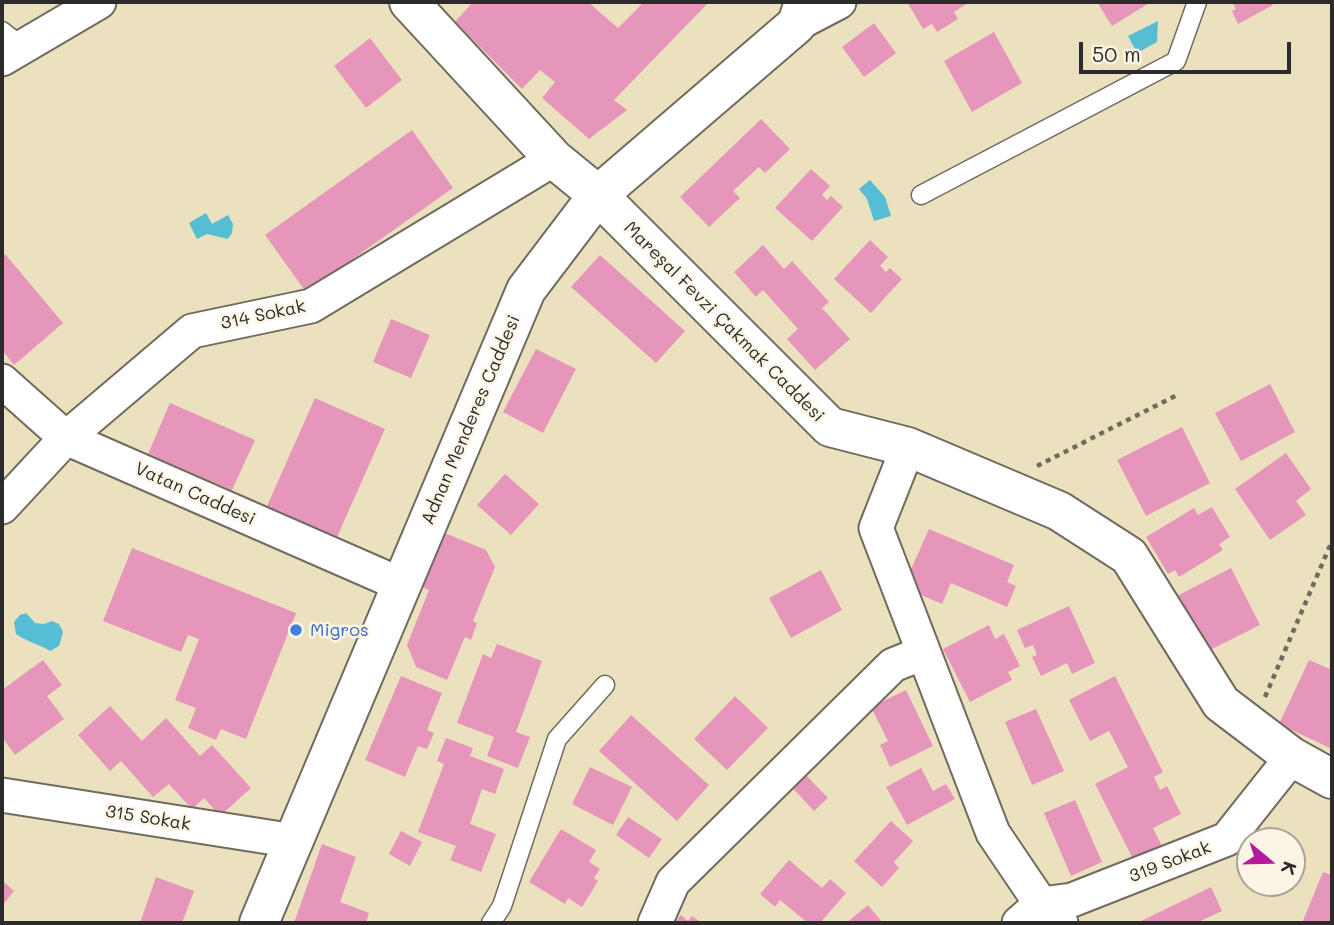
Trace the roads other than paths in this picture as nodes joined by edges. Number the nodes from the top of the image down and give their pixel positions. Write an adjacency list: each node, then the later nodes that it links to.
1 (99, 2): 6 (street)
2 (410, 2): 7 (street, Mareşal Fevzi Çakmak Caddesi)
3 (839, 2): 5 (street)
4 (1197, 2): 9 (lane)
5 (800, 13): 8 (street, Adnan Menderes Caddesi)
6 (8, 46)
7 (554, 159): 8 (street, Mareşal Fevzi Çakmak Caddesi); 11 (street, 314 Sokak)
8 (598, 195): 12 (street, Mareşal Fevzi Çakmak Caddesi); 14 (street, Adnan Menderes Caddesi)
9 (921, 195)
10 (2, 381): 11 (street, Vatan Caddesi)
11 (66, 438): 13 (street, 314 Sokak); 14 (street, Vatan Caddesi)
12 (908, 447): 15 (street); 17 (street, Mareşal Fevzi Çakmak Caddesi)
13 (2, 507)
14 (402, 586): 20 (street, Adnan Menderes Caddesi)
15 (923, 653): 21 (street); 24 (street)
16 (605, 685): 23 (lane)
17 (1292, 757): 18 (street, Mareşal Fevzi Çakmak Caddesi); 21 (street, 319 Sokak)
18 (1332, 779)
19 (2, 795): 20 (street, 315 Sokak)
20 (294, 841): 22 (street, Adnan Menderes Caddesi)
21 (1041, 917)
22 (259, 923)
23 (491, 923)
24 (655, 923)

